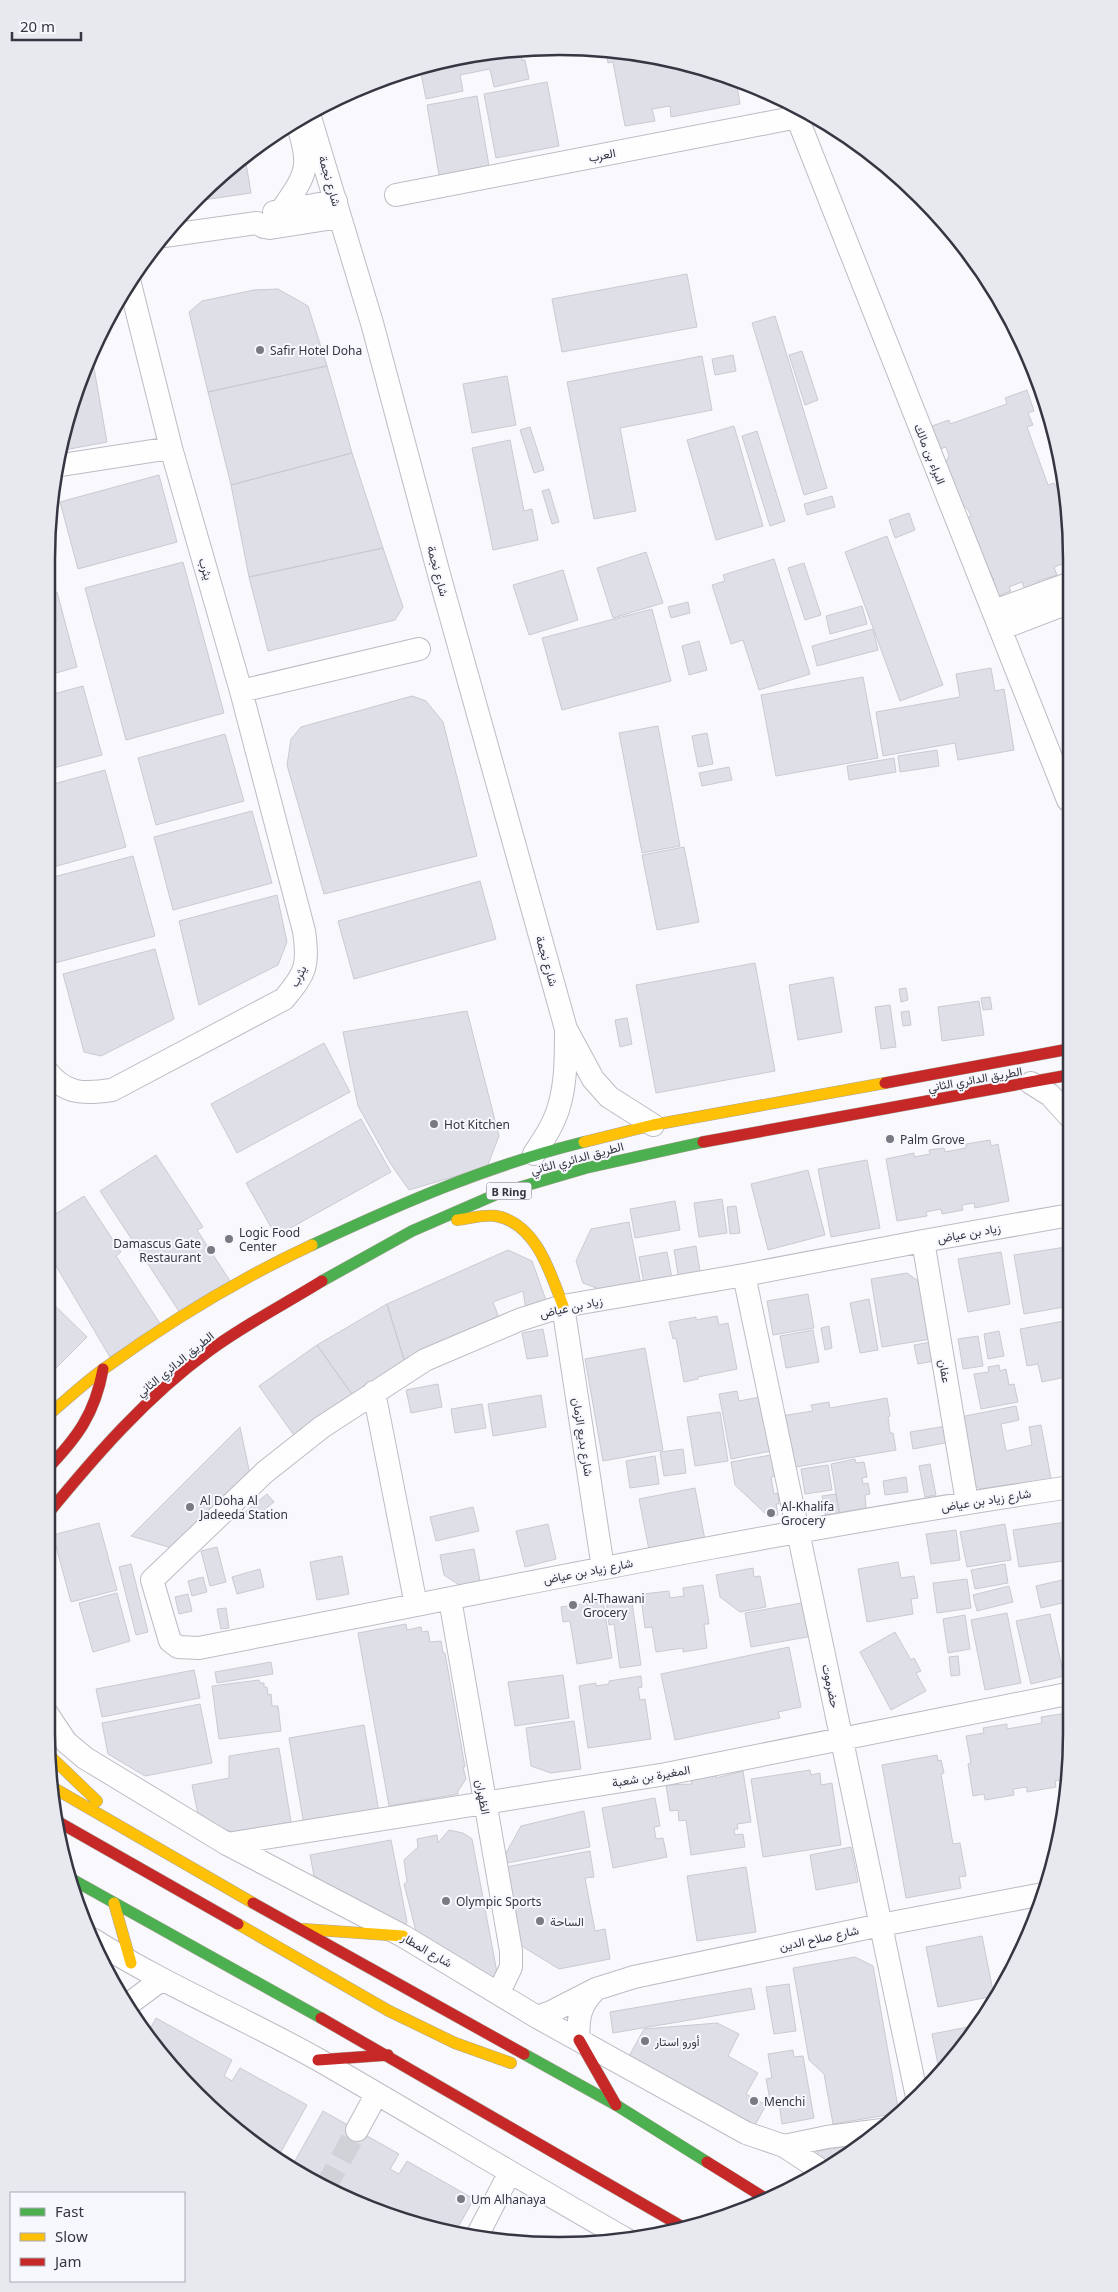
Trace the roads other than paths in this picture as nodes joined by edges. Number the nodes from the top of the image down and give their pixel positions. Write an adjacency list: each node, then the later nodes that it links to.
1 (795, 114): 6 (street, العرب)
2 (801, 117): 16 (street, البراء بن مالك)
3 (310, 121): 5 (street, شارع نجمة)
4 (299, 128): 5 (street, شارع نجمة)
5 (315, 160): 7 (street, شارع نجمة); 8 (street, شارع نجمة)
6 (396, 195)
7 (338, 209): 8 (street); 9 (street); 20 (street, شارع نجمة)
8 (281, 211): 9 (street)
9 (257, 223): 10 (street)
10 (174, 235)
11 (132, 292): 12 (street, يثرب)
12 (171, 448): 13 (street); 18 (street, يثرب)
13 (64, 465)
14 (1063, 587): 16 (street)
15 (1063, 604): 16 (street)
16 (997, 620): 19 (street, البراء بن مالك)
17 (419, 649): 18 (street)
18 (241, 690): 23 (street, يثرب)
19 (1063, 787)
20 (566, 1029): 26 (street, شارع نجمة); 27 (street, شارع نجمة)
21 (1063, 1050): 26 (main road, الطريق الدائري الثاني / B Ring)
22 (1063, 1077): 24 (main road, الطريق الدائري الثاني / B Ring)
23 (55, 1079)
24 (1031, 1083): 25 (street); 29 (main road, الطريق الدائري الثاني / B Ring)
25 (1063, 1110)
26 (653, 1125): 27 (main road, الطريق الدائري الثاني / B Ring)
27 (534, 1154): 33 (main road, الطريق الدائري الثاني / B Ring)
28 (1063, 1216): 30 (street, زياد بن عياض)
29 (412, 1231): 32 (main road); 39 (main road, الطريق الدائري الثاني / B Ring)
30 (923, 1241): 31 (street, زياد بن عياض); 38 (street, عفان)
31 (744, 1276): 32 (street, زياد بن عياض); 40 (street, حضرموت)
32 (563, 1306): 34 (street, زياد بن عياض); 41 (street, شارع بديع الزمان)
33 (103, 1368): 35 (main road, الطريق الدائري الثاني / B Ring); 36 (main road)
34 (374, 1392): 42 (street, زياد بن عياض); 44 (street)
35 (55, 1409)
36 (55, 1461)
37 (1063, 1488): 38 (street, شارع زياد بن عياض)
38 (967, 1502): 40 (street, شارع زياد بن عياض)
39 (55, 1505)
40 (798, 1533): 41 (street, شارع زياد بن عياض); 47 (street, حضرموت)
41 (603, 1568): 43 (street, شارع زياد بن عياض)
42 (152, 1580): 44 (street, شارع زياد بن عياض)
43 (450, 1599): 44 (street, شارع زياد بن عياض); 50 (street, الظهران)
44 (416, 1605)
45 (1063, 1695): 47 (street, المغيرة بن شعبة)
46 (55, 1726): 53 (street, شارع المطار)
47 (841, 1738): 50 (street, المغيرة بن شعبة); 57 (street, حضرموت)
48 (56, 1761): 52 (main road)
49 (58, 1791): 52 (main road)
50 (484, 1803): 53 (street, المغيرة بن شعبة); 65 (street, الظهران)
51 (64, 1825): 71 (main road)
52 (128, 1830): 58 (main road)
53 (227, 1844): 59 (street, شارع المطار)
54 (78, 1882): 56 (main road)
55 (1036, 1895): 57 (street, شارع صلاح الدين)
56 (114, 1902): 61 (main road); 69 (main road)
57 (881, 1925): 63 (street, شارع صلاح الدين); 72 (street, حضرموت)
58 (296, 1928): 59 (main road); 71 (main road)
59 (403, 1936): 65 (street, شارع المطار)
60 (102, 1945): 61 (street)
61 (130, 1963): 62 (street); 64 (street)
62 (161, 1980): 66 (street); 70 (street)
63 (596, 1989): 67 (street, شارع صلاح الدين); 68 (street)
64 (126, 1990)
65 (499, 1992): 67 (street, شارع المطار)
66 (133, 2001)
67 (537, 2017): 68 (street, شارع المطار)
68 (579, 2040): 74 (main road); 77 (street, شارع المطار)
69 (388, 2055): 70 (main road); 81 (main road)
70 (318, 2060): 73 (street)
71 (567, 2080): 74 (main road)
72 (915, 2089)
73 (376, 2095): 75 (street); 79 (street)
74 (616, 2105): 80 (main road)
75 (357, 2130)
76 (867, 2132): 77 (street)
77 (784, 2146): 78 (street, شارع المطار)
78 (815, 2166)
79 (509, 2174): 82 (street); 83 (street)
80 (760, 2195)
81 (674, 2223)
82 (480, 2231)
83 (617, 2234)

